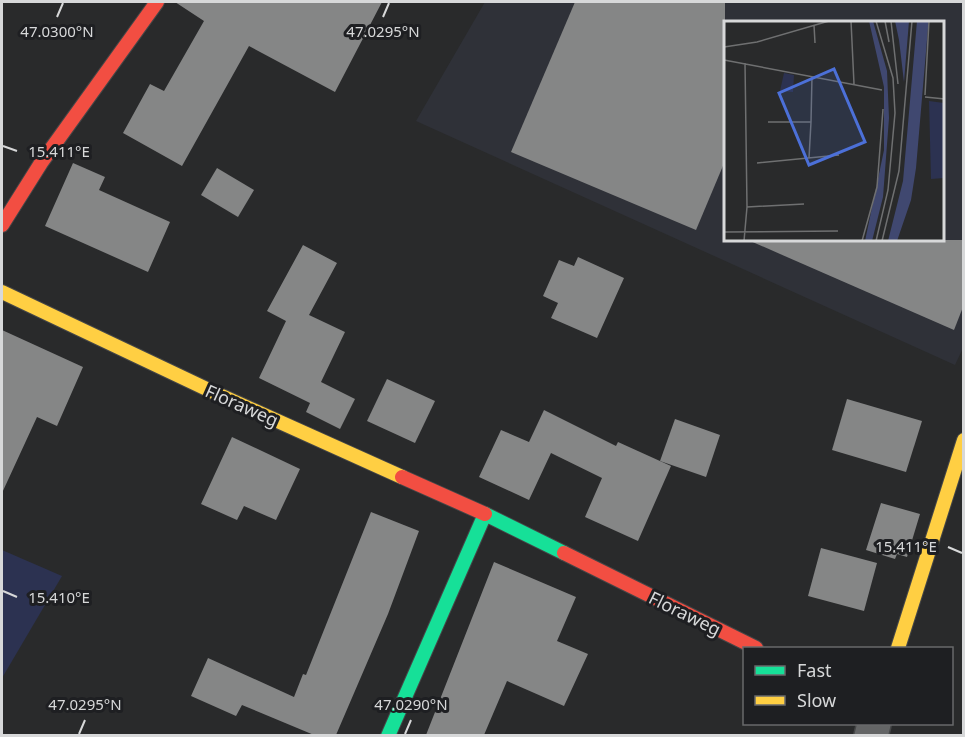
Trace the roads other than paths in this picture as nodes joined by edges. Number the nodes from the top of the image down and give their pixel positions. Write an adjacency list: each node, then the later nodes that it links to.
1 (157, 2): 2 (street)
2 (2, 225)
3 (2, 292): 5 (street, Floraweg)
4 (963, 440): 7 (street)
5 (485, 514): 6 (street, Floraweg); 8 (street)
6 (754, 647)
7 (898, 647)
8 (388, 735)

